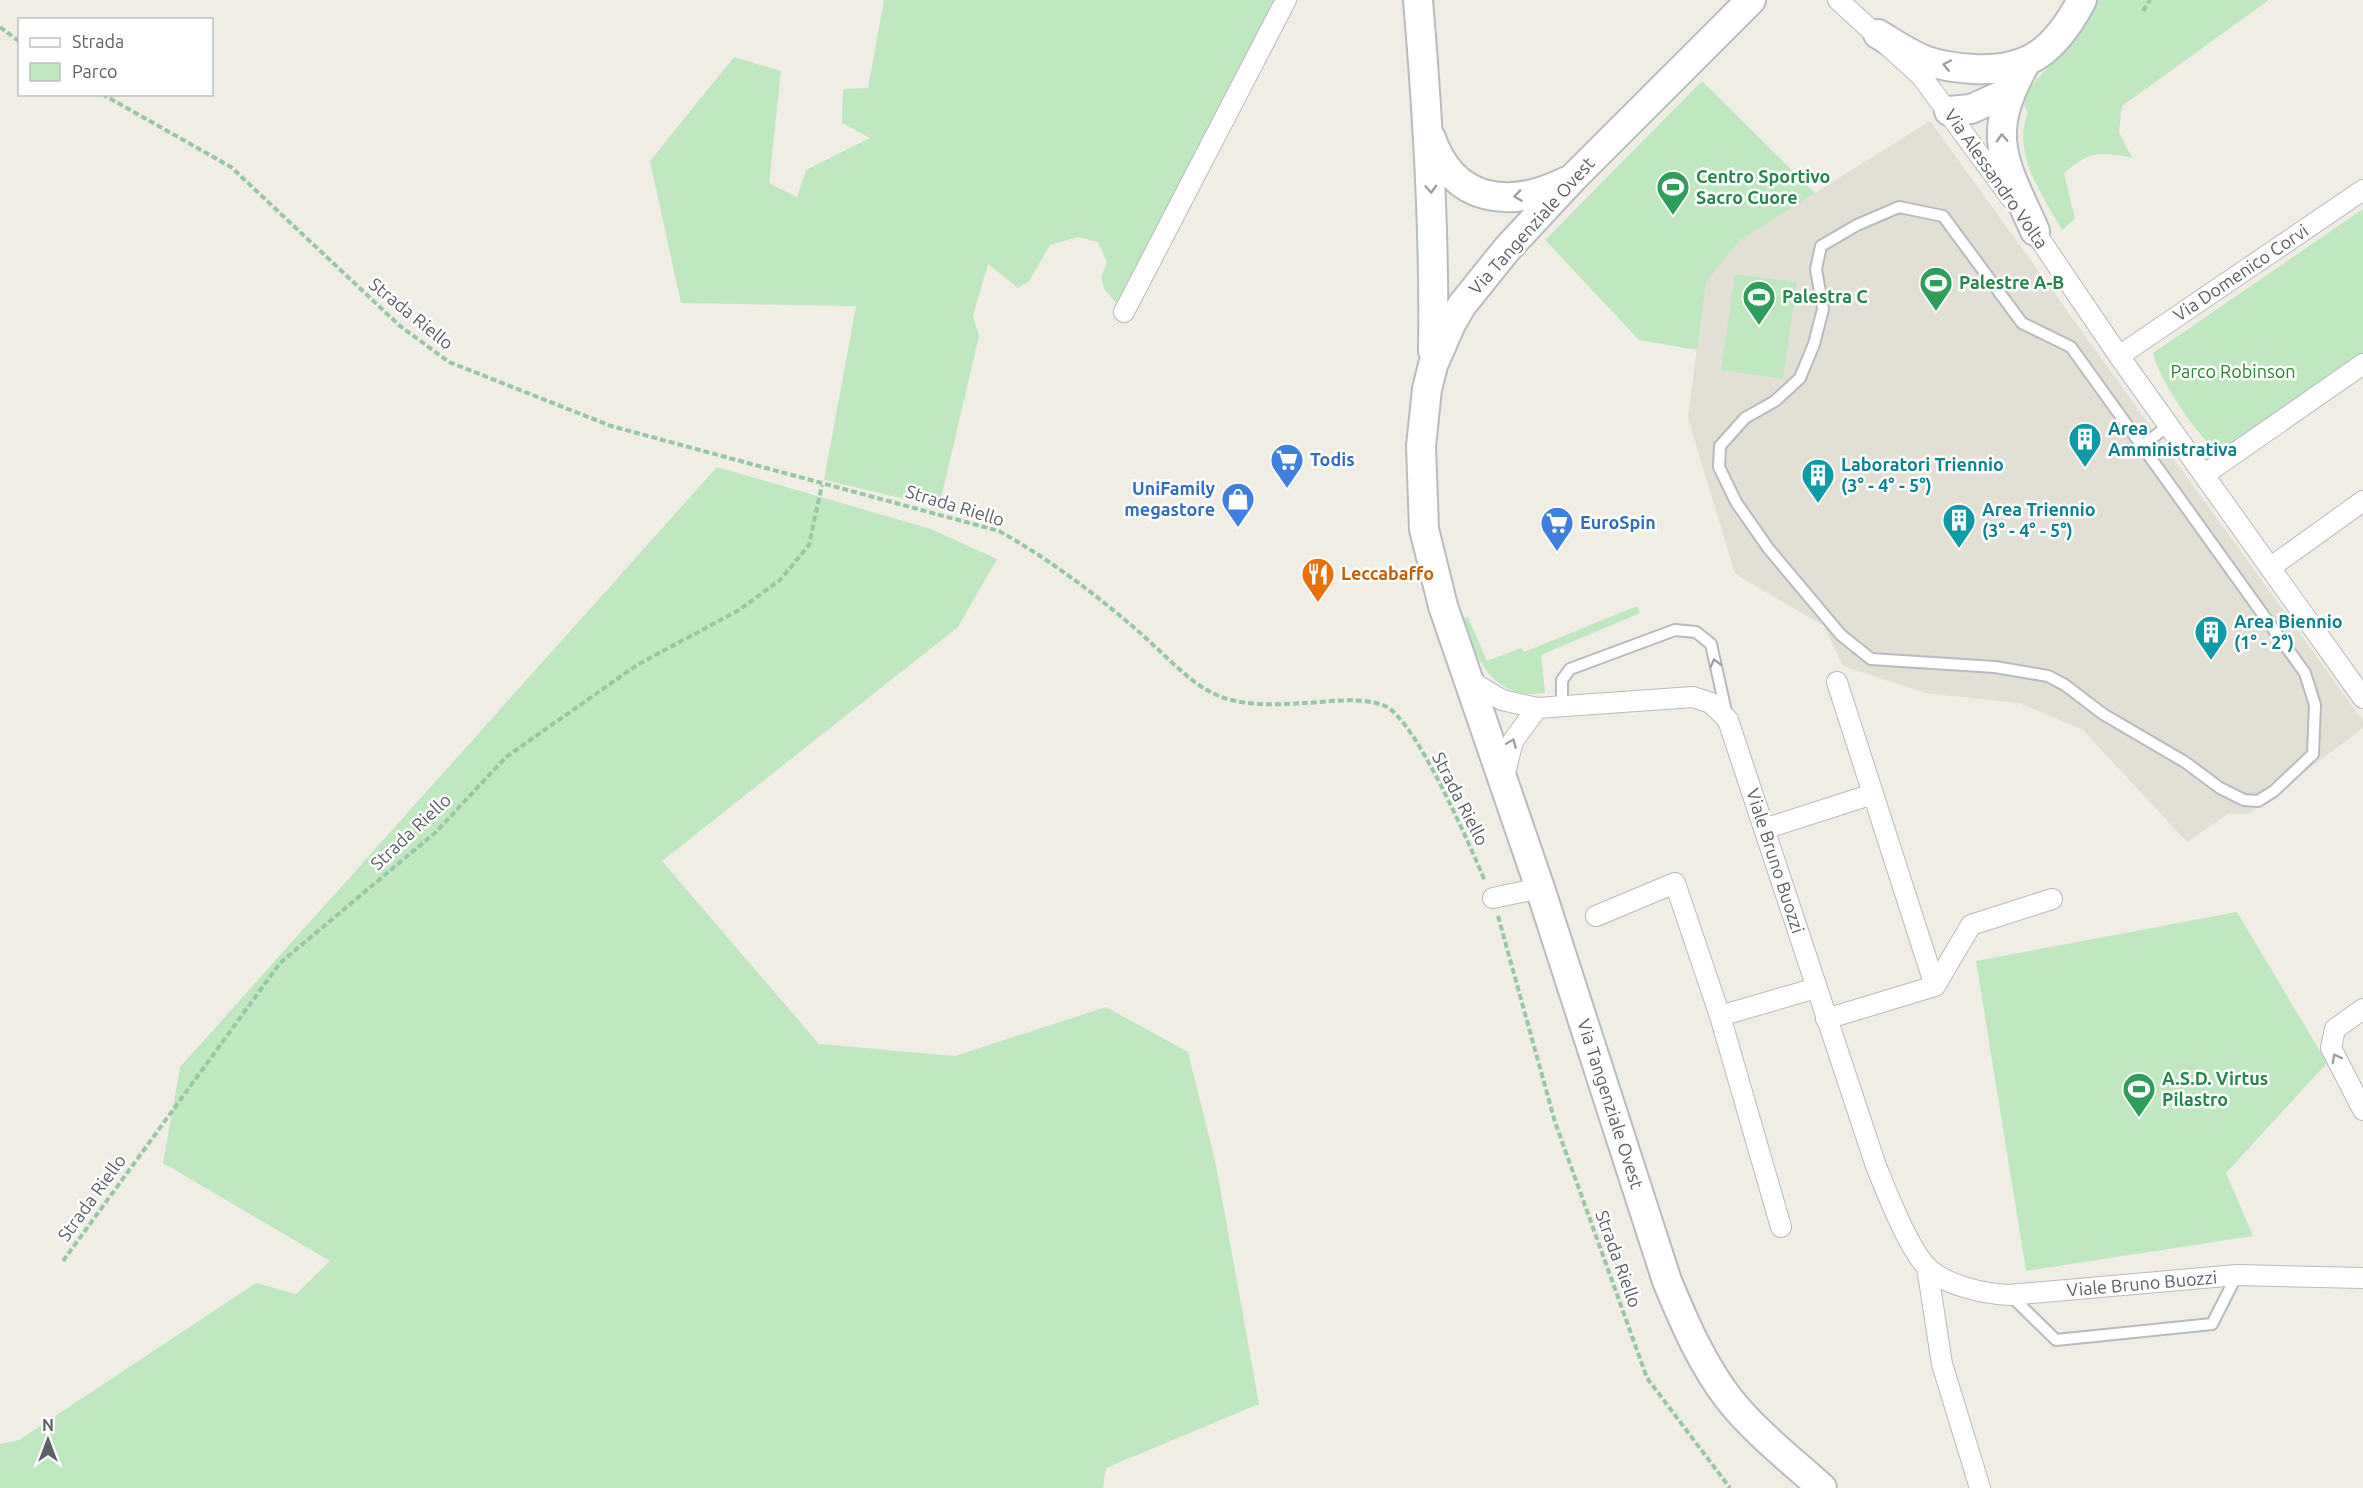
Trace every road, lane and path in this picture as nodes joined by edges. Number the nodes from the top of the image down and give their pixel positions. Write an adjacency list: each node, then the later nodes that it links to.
1 (1286, 0): 18 (street)
2 (1418, 0): 14 (main road)
3 (1751, 0): 15 (main road, Via Tangenziale Ovest)
4 (1838, 0): 9 (street, Via Alessandro Volta)
5 (2082, 0): 11 (main road)
6 (2150, 0): 7 (path)
7 (2143, 11)
8 (0, 27): 10 (path)
9 (1878, 34): 11 (main road, one-way to 9); 13 (street, Via Alessandro Volta)
10 (18, 40)
11 (2002, 81): 13 (main road); 17 (main road, one-way to 11)
12 (106, 96): 25 (path, Strada Riello)
13 (1949, 111): 17 (street, Via Alessandro Volta)
14 (1429, 130): 15 (main road, one-way to 14); 21 (main road, one-way to 21)
15 (1573, 178): 21 (main road, Via Tangenziale Ovest)
16 (2363, 190): 19 (street, Via Domenico Corvi)
17 (2035, 231): 19 (street, Via Alessandro Volta)
18 (1124, 312)
19 (2120, 356): 22 (street, Via Alessandro Volta)
20 (2363, 364): 24 (street)
21 (1433, 365): 28 (main road, Via Tangenziale Ovest)
22 (2169, 426): 23 (lane); 24 (street, Via Alessandro Volta)
23 (2142, 446): 23 (lane)
24 (2205, 474): 27 (street, Via Alessandro Volta)
25 (822, 485): 38 (path, Strada Riello); 48 (path, Strada Riello)
26 (2363, 501): 27 (street)
27 (2271, 567): 30 (street, Via Alessandro Volta)
28 (1467, 679): 32 (street); 34 (main road, Via Tangenziale Ovest)
29 (1837, 682): 35 (street)
30 (2363, 698)
31 (1562, 706): 32 (street); 33 (street); 33 (lane, one-way to 31)
32 (1536, 708): 34 (street, one-way to 32)
33 (1728, 720): 36 (street, Viale Bruno Buozzi)
34 (1504, 785): 37 (main road, Via Tangenziale Ovest)
35 (1874, 794): 36 (street); 41 (street)
36 (1764, 830): 42 (street, Viale Bruno Buozzi)
37 (1540, 888): 38 (street); 54 (main road, Via Tangenziale Ovest)
38 (1493, 898): 53 (path, Strada Riello)
39 (2052, 899): 41 (street)
40 (1596, 916): 44 (street)
41 (1935, 986): 45 (street)
42 (1816, 988): 44 (street); 45 (street, Viale Bruno Buozzi)
43 (2363, 1010): 46 (street, one-way to 43)
44 (1720, 1016): 47 (street)
45 (1826, 1019): 49 (street, Viale Bruno Buozzi)
46 (2363, 1110)
47 (1781, 1227)
48 (63, 1261)
49 (1927, 1267): 52 (street, Viale Bruno Buozzi); 55 (street, Viale Bruno Buozzi)
50 (2237, 1275): 51 (street, Viale Bruno Buozzi); 52 (street, Viale Bruno Buozzi); 52 (lane)
51 (2363, 1278)
52 (2009, 1294)
53 (1730, 1488)
54 (1822, 1488)
55 (1980, 1488)

